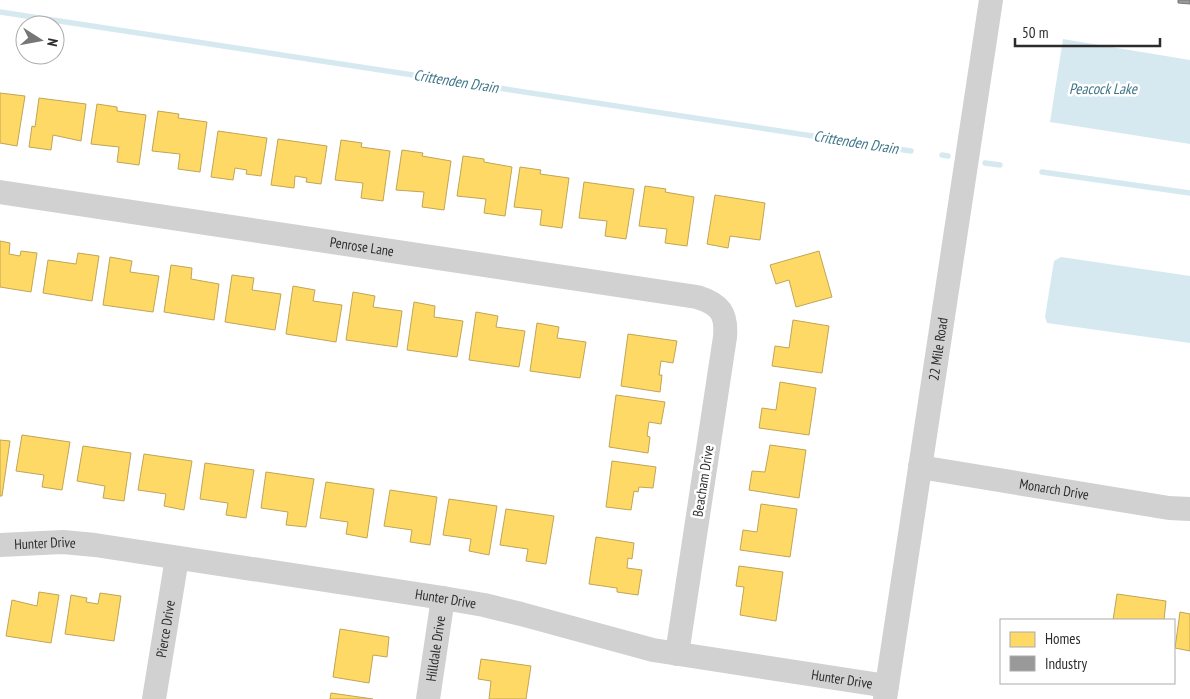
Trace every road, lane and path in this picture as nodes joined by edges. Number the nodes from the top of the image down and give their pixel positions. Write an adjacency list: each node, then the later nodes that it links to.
1 (991, 0): 4 (street, 22 Mile Road)
2 (0, 192): 3 (street, Penrose Lane)
3 (721, 309): 9 (street, Beacham Drive)
4 (920, 467): 5 (street, Monarch Drive); 10 (street, 22 Mile Road)
5 (1190, 509)
6 (0, 545): 7 (street, Hunter Drive)
7 (177, 558): 8 (street, Hunter Drive); 11 (street, Pierce Drive)
8 (443, 598): 9 (street, Hunter Drive); 12 (street, Hilldale Drive)
9 (676, 654): 10 (street, Hunter Drive)
10 (886, 693)
11 (154, 699)
12 (428, 699)

